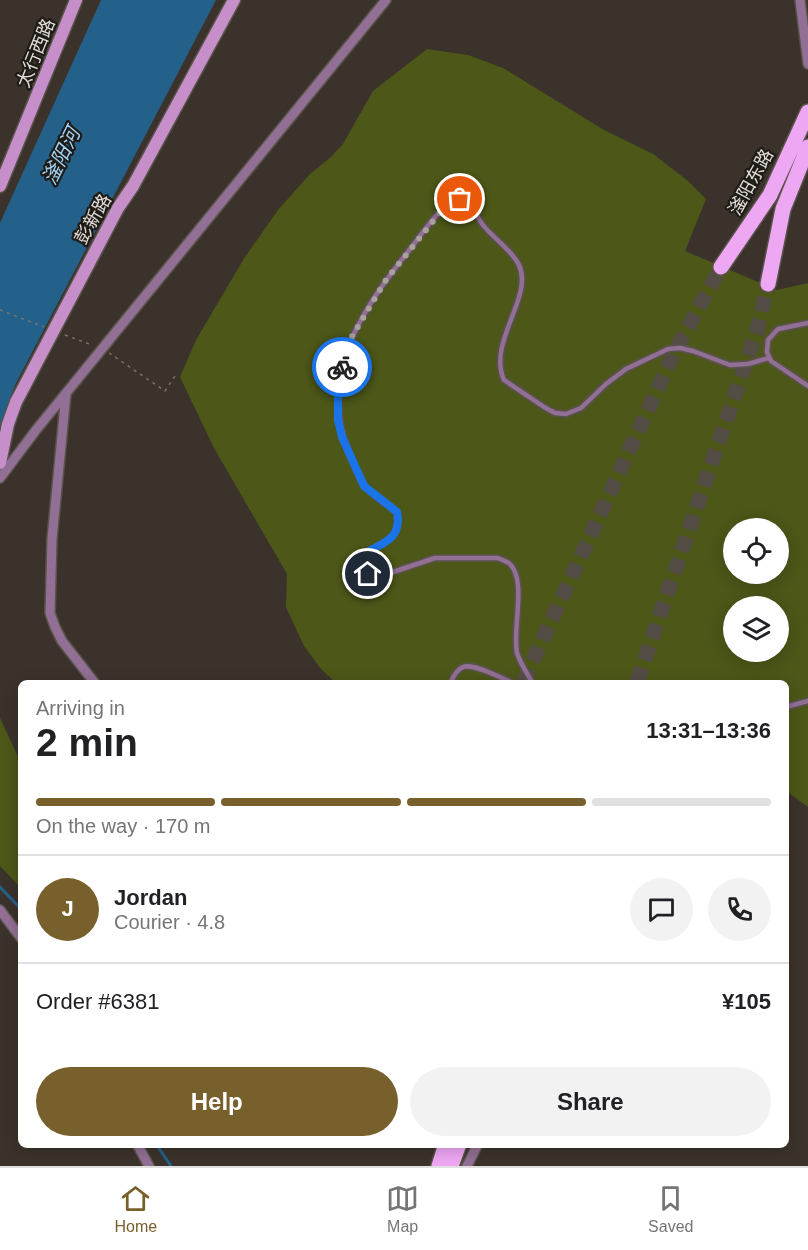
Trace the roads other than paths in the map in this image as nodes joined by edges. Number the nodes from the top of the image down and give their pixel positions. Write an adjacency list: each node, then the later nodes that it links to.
1 (76, 0): 8 (street, 太行西路)
2 (234, 0): 15 (street, 彭新路)
3 (386, 0): 14 (street)
4 (800, 0): 5 (street)
5 (808, 64)
6 (808, 112): 9 (main road, 滏阳东路)
7 (808, 147): 10 (main road, 滏阳东路)
8 (0, 186)
9 (721, 267)
10 (768, 284)
11 (808, 323): 12 (lane)
12 (769, 358): 13 (lane); 20 (lane)
13 (808, 386)
14 (66, 394): 16 (street); 17 (street)
15 (0, 464)
16 (0, 478)
17 (92, 680)
18 (451, 680): 19 (lane)
19 (507, 680)
20 (531, 680)
21 (808, 701): 22 (lane)
22 (789, 705)
23 (0, 910): 24 (street)
24 (18, 934)
25 (139, 1148): 29 (street)
26 (445, 1148): 30 (main road)
27 (458, 1148): 31 (main road)
28 (476, 1148): 32 (street)
29 (149, 1166)
30 (440, 1166)
31 (451, 1166)
32 (467, 1166)

